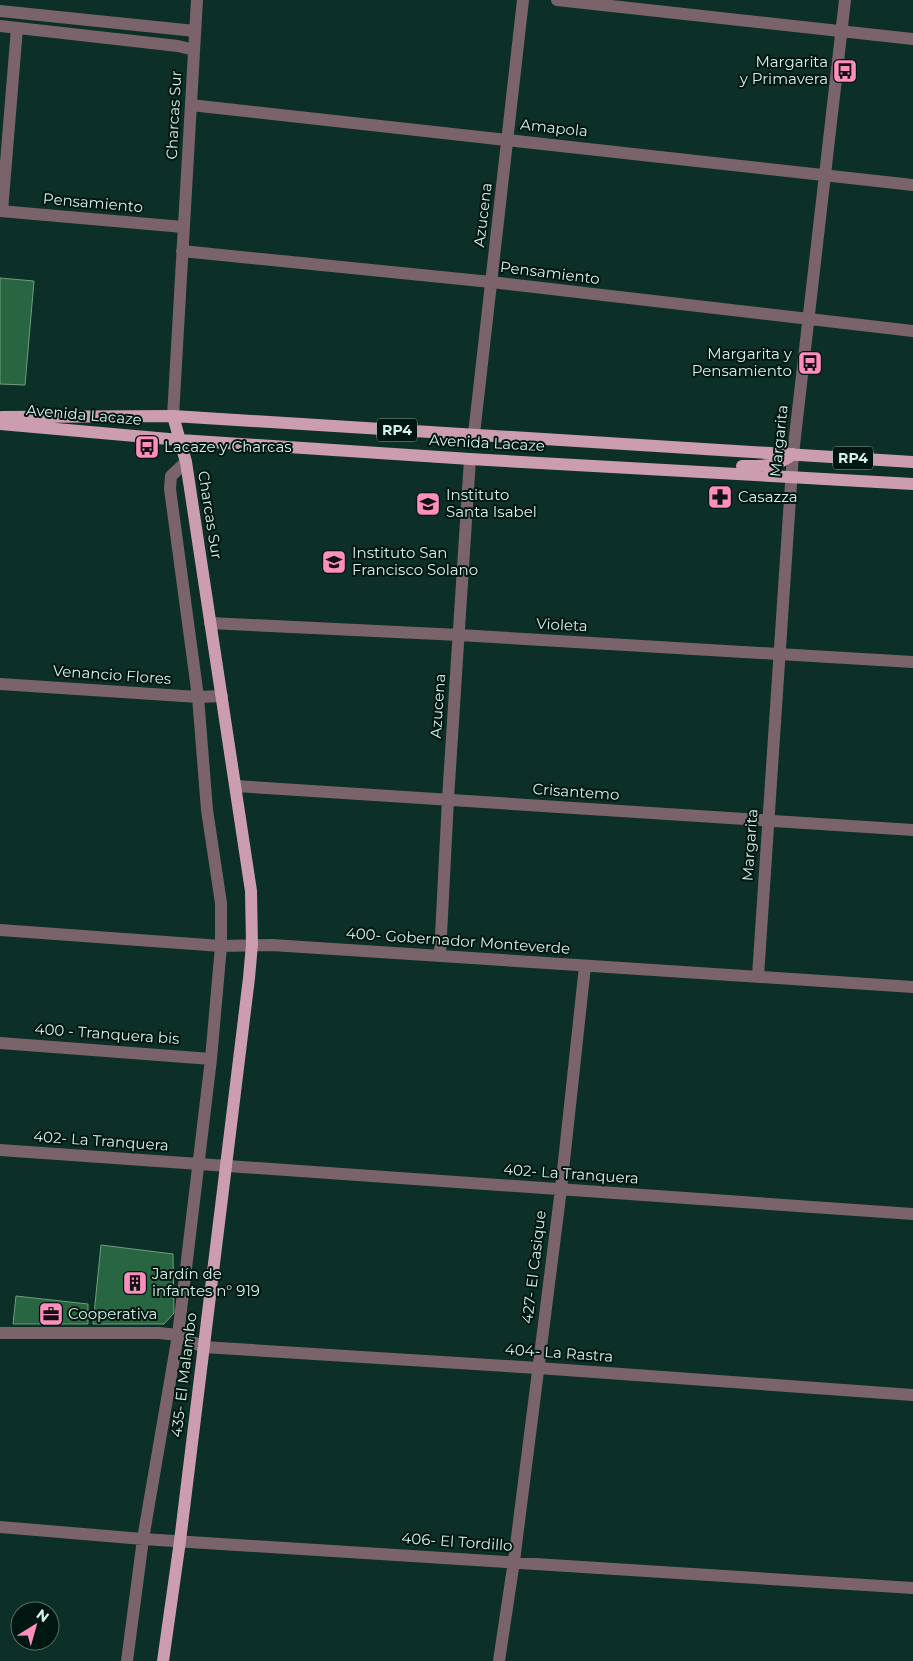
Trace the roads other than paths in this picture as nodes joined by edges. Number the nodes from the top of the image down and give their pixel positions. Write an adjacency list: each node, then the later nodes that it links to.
1 (197, 0): 8 (street, Charcas Sur)
2 (523, 0): 13 (street, Azucena)
3 (557, 0): 9 (street)
4 (845, 0): 9 (street, Margarita)
5 (0, 11): 8 (street)
6 (0, 26): 7 (street)
7 (17, 28): 11 (street); 16 (street)
8 (195, 31): 11 (street, Charcas Sur)
9 (843, 31): 10 (street); 14 (street, Margarita)
10 (913, 39)
11 (194, 50): 12 (street, Charcas Sur)
12 (191, 105): 13 (street, Amapola); 17 (street, Charcas Sur)
13 (508, 140): 14 (street, Amapola); 19 (street, Azucena)
14 (826, 175): 15 (street, Amapola); 20 (street, Margarita)
15 (913, 185)
16 (1, 211): 17 (street, Pensamiento)
17 (183, 227): 18 (street, Charcas Sur)
18 (182, 251): 19 (street, Pensamiento); 22 (street, Charcas Sur)
19 (491, 282): 20 (street, Pensamiento); 25 (street, Azucena)
20 (809, 320): 21 (street, Pensamiento); 27 (street, Margarita)
21 (913, 331)
22 (173, 416): 23 (main road, Avenida Lacaze / RP4); 25 (main road, Avenida Lacaze / RP4); 26 (main road, Charcas Sur)
23 (0, 417)
24 (0, 424): 26 (main road, Avenida Lacaze / RP4)
25 (474, 434): 27 (main road, Avenida Lacaze / RP4)
26 (180, 440): 28 (main road, Avenida Lacaze / RP4); 29 (main road, Charcas Sur)
27 (793, 454): 28 (main road); 30 (main road, Avenida Lacaze / RP4); 31 (street, Margarita)
28 (470, 459): 31 (main road, Avenida Lacaze / RP4); 34 (street, Azucena)
29 (186, 462): 33 (main road, Charcas Sur); 39 (street)
30 (913, 462)
31 (792, 477): 32 (main road, Avenida Lacaze / RP4); 35 (street, Margarita)
32 (913, 484)
33 (210, 623): 34 (street, Violeta); 38 (main road, Charcas Sur)
34 (459, 635): 35 (street, Violeta); 41 (street, Azucena)
35 (780, 654): 36 (street, Violeta); 42 (street, Margarita)
36 (913, 662)
37 (0, 684): 39 (street, Venancio Flores)
38 (222, 696): 39 (street, Venancio Flores); 40 (main road, Charcas Sur)
39 (198, 697): 46 (street)
40 (236, 786): 41 (street, Crisantemo); 45 (main road, Charcas Sur)
41 (448, 799): 42 (street, Crisantemo); 47 (street, Azucena)
42 (768, 821): 43 (street, Crisantemo); 49 (street, Margarita)
43 (913, 830)
44 (0, 930): 46 (street, 400- Gobernador Monteverde)
45 (252, 944): 46 (street, 400- Gobernador Monteverde); 47 (street, 400- Gobernador Monteverde); 55 (main road, 435- El Malambo)
46 (221, 946): 52 (street)
47 (440, 955): 48 (street, 400- Gobernador Monteverde)
48 (585, 966): 49 (street, 400- Gobernador Monteverde); 56 (street, 427- El Casique)
49 (758, 976): 50 (street, 400- Gobernador Monteverde)
50 (913, 987)
51 (0, 1042): 52 (street, 400 - Tranquera bis)
52 (211, 1059): 54 (street)
53 (0, 1150): 54 (street, 402- La Tranquera)
54 (199, 1165): 55 (street, 402- La Tranquera); 59 (street)
55 (226, 1166): 56 (street, 402- La Tranquera); 60 (main road, 435- El Malambo)
56 (561, 1189): 57 (street, 402- La Tranquera); 61 (street, 427- El Casique)
57 (913, 1214)
58 (0, 1333): 59 (street, 404- La Rastra)
59 (178, 1336): 60 (street, 404- La Rastra); 64 (street)
60 (204, 1347): 61 (street, 404- La Rastra); 65 (main road, 435- El Malambo)
61 (538, 1368): 62 (street, 404- La Rastra); 66 (street, 427- El Casique)
62 (913, 1395)
63 (0, 1527): 64 (street, 406- El Tordillo)
64 (143, 1538): 65 (street, 406- El Tordillo); 68 (street)
65 (180, 1541): 66 (street, 406- El Tordillo); 69 (main road, 435- El Malambo)
66 (514, 1561): 67 (street, 406- El Tordillo); 70 (street, 427- El Casique)
67 (913, 1588)
68 (127, 1661)
69 (163, 1661)
70 (499, 1661)

